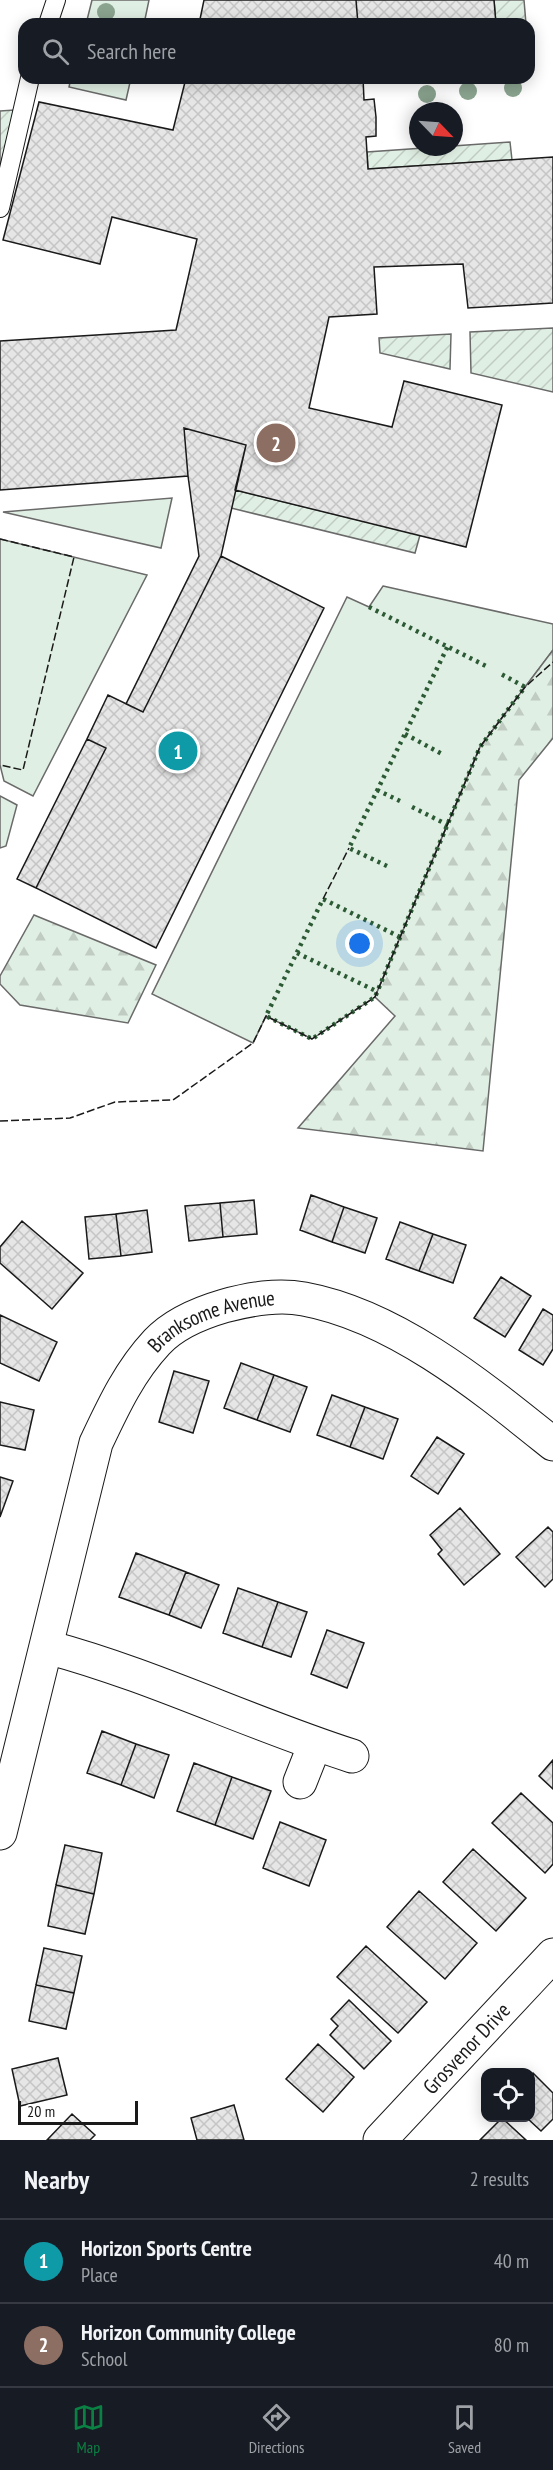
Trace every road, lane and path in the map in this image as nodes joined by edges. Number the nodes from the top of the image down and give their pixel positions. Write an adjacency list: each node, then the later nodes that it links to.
1 (56, 0): 2 (lane)
2 (50, 18)
3 (29, 84): 4 (lane)
4 (0, 208)
5 (553, 1444): 6 (street, Branksome Avenue)
6 (47, 1647): 7 (street); 10 (street, Branksome Avenue)
7 (315, 1744): 8 (street); 9 (street)
8 (352, 1756)
9 (300, 1782)
10 (0, 1833)
11 (553, 1954): 12 (street, Grosvenor Drive)
12 (380, 2140)

